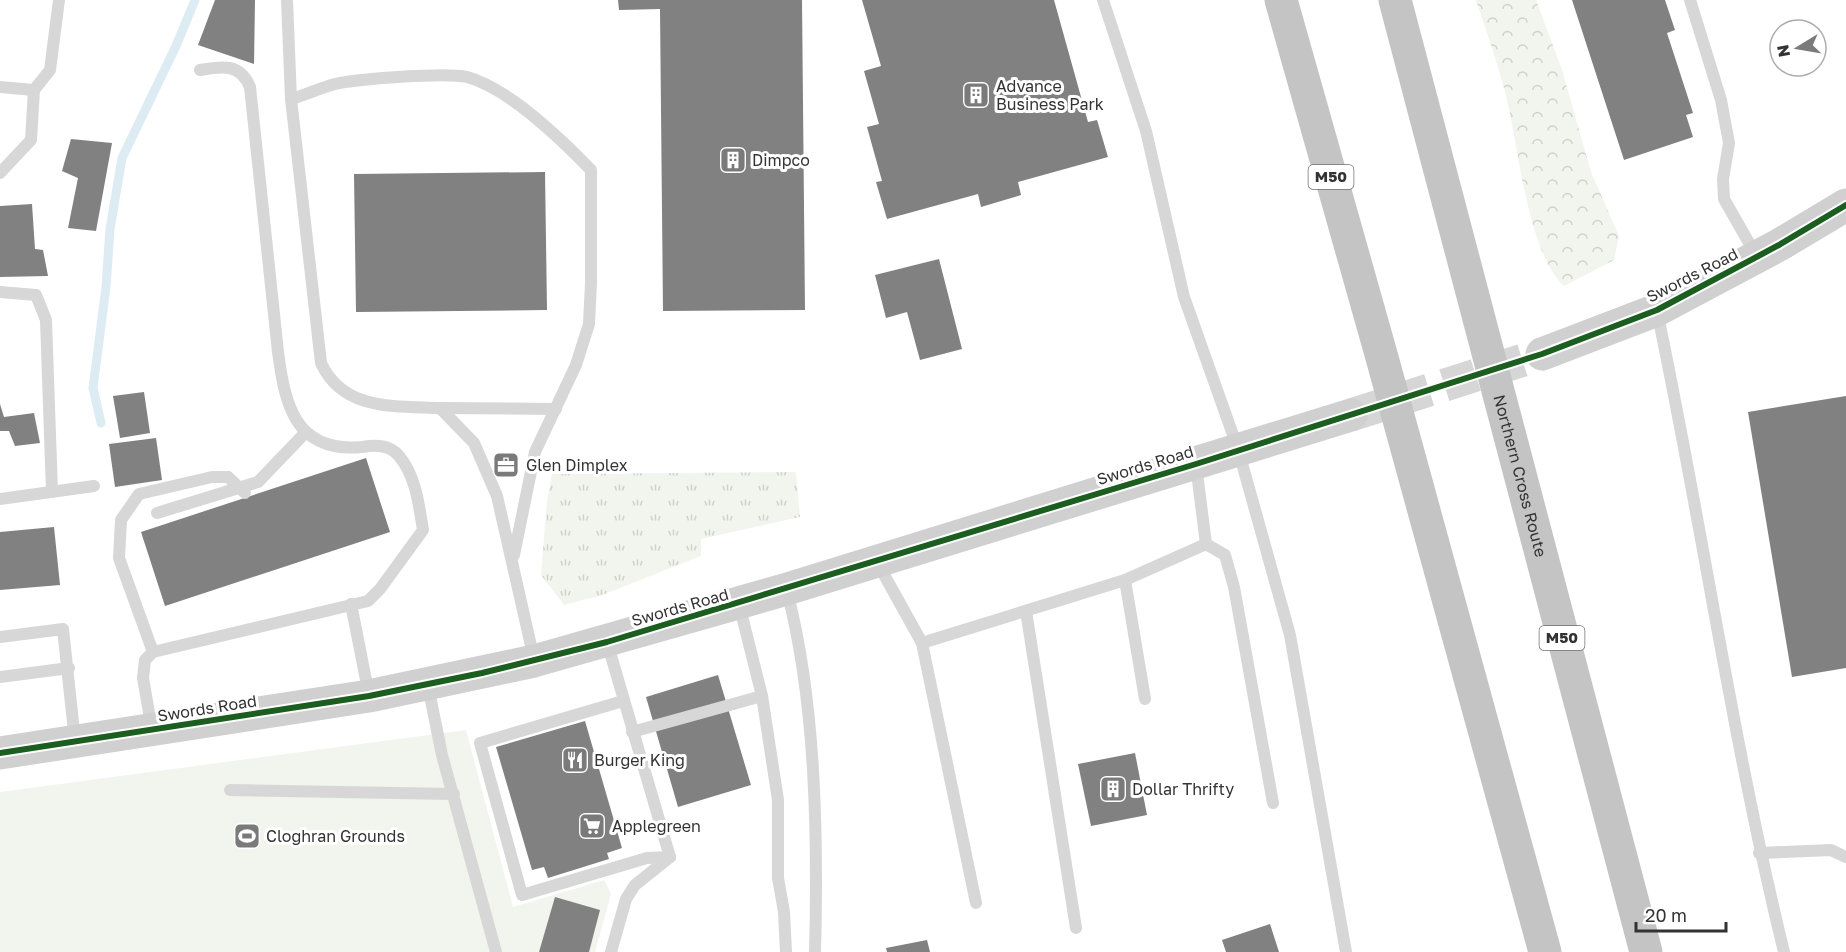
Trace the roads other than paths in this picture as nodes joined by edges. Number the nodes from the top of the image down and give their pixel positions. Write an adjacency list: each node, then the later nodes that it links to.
1 (59, 0): 10 (lane)
2 (287, 0): 11 (lane)
3 (1103, 0): 23 (lane)
4 (1281, 0): 17 (highway, M50)
5 (1291, 0): 17 (highway, M50)
6 (1395, 0): 68 (highway, Northern Cross Route / M50)
7 (1690, 0): 14 (lane)
8 (200, 69): 22 (lane)
9 (0, 87): 10 (lane)
10 (34, 90): 12 (lane)
11 (291, 99): 19 (lane); 20 (lane)
12 (0, 173)
13 (1846, 205): 14 (main road, Swords Road)
14 (1757, 257): 16 (main road, Swords Road)
15 (0, 292): 26 (lane)
16 (1657, 310): 18 (main road, Swords Road); 57 (lane)
17 (1382, 354): 67 (highway, M50)
18 (1542, 354)
19 (440, 408): 20 (lane); 31 (lane)
20 (556, 409): 31 (lane)
21 (1351, 415): 23 (main road, Swords Road)
22 (305, 433): 29 (lane); 35 (lane)
23 (1238, 450): 24 (main road, Swords Road); 66 (lane)
24 (1196, 464): 30 (lane); 32 (main road, Swords Road)
25 (94, 486): 26 (lane)
26 (52, 492): 28 (lane)
27 (246, 495): 41 (lane, bridge)
28 (0, 499)
29 (157, 513)
30 (1206, 544): 33 (lane); 56 (lane)
31 (513, 560): 42 (lane)
32 (877, 562): 34 (main road, Swords Road); 40 (lane)
33 (1125, 580): 37 (lane); 48 (lane)
34 (787, 590): 36 (main road, Swords Road); 65 (lane)
35 (351, 604): 41 (lane); 46 (lane)
36 (739, 604): 39 (main road, Swords Road); 47 (lane)
37 (1026, 611): 40 (lane); 61 (lane)
38 (0, 637): 43 (lane)
39 (607, 642): 42 (main road, Swords Road); 49 (lane)
40 (922, 643): 60 (lane)
41 (153, 652): 50 (lane)
42 (534, 661): 45 (main road, Swords Road)
43 (69, 668): 44 (lane); 52 (lane)
44 (0, 677)
45 (428, 684): 46 (main road, Swords Road); 55 (lane)
46 (369, 696): 50 (main road, Swords Road)
47 (762, 696): 51 (lane); 64 (lane)
48 (1145, 699)
49 (623, 701): 51 (lane); 58 (lane)
50 (152, 731): 52 (main road, Swords Road)
51 (632, 732): 58 (lane)
52 (75, 742): 53 (main road, Swords Road)
53 (0, 753)
54 (230, 790): 55 (lane)
55 (454, 794): 62 (lane)
56 (1273, 803)
57 (1759, 853): 59 (lane); 69 (lane)
58 (670, 857): 63 (lane)
59 (1846, 857)
60 (976, 903)
61 (1076, 928)
62 (496, 952)
63 (611, 952)
64 (786, 952)
65 (815, 952)
66 (1346, 952)
67 (1545, 952)
68 (1646, 952)
69 (1784, 952)

